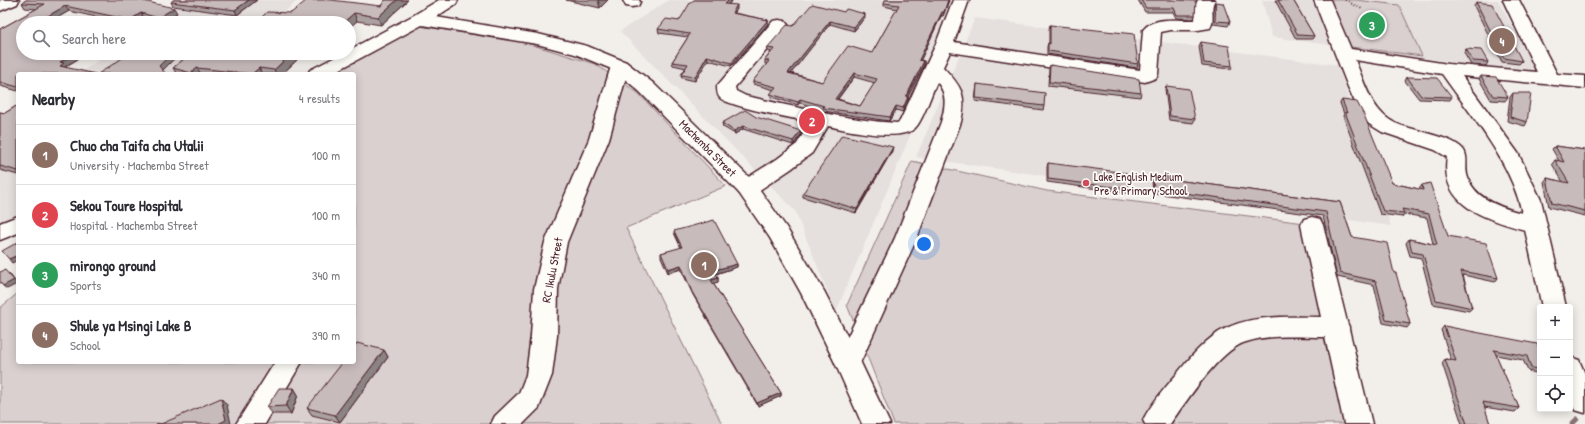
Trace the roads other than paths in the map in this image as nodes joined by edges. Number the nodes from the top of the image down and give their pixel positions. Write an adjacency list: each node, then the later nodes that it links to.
1 (12, 0): 7 (main road)
2 (450, 0): 8 (main road)
3 (961, 0): 10 (main road)
4 (1207, 0): 10 (main road)
5 (1322, 0): 11 (main road)
6 (1511, 0): 18 (main road)
7 (0, 6)
8 (420, 19): 12 (main road); 14 (main road, Machemba Street)
9 (779, 26): 20 (main road)
10 (944, 46): 15 (main road)
11 (1342, 52): 16 (main road); 24 (main road)
12 (356, 54)
13 (344, 60): 17 (main road)
14 (620, 66): 21 (main road, Machemba Street); 34 (main road, RC Ikulu Street)
15 (934, 68): 20 (main road); 28 (main road)
16 (1448, 68): 18 (main road); 24 (main road)
17 (322, 72)
18 (1550, 79): 19 (main road)
19 (1585, 82)
20 (822, 119): 21 (main road)
21 (747, 188): 28 (main road, Machemba Street)
22 (16, 225): 25 (main road)
23 (1312, 225): 27 (main road)
24 (1536, 225): 26 (main road)
25 (0, 232)
26 (1553, 304)
27 (1337, 327): 32 (main road); 36 (main road)
28 (848, 362): 35 (main road, Machemba Street)
29 (288, 364): 33 (main road)
30 (1573, 376): 31 (main road)
31 (1585, 402)
32 (1158, 420)
33 (250, 424)
34 (505, 424)
35 (876, 424)
36 (1358, 424)

